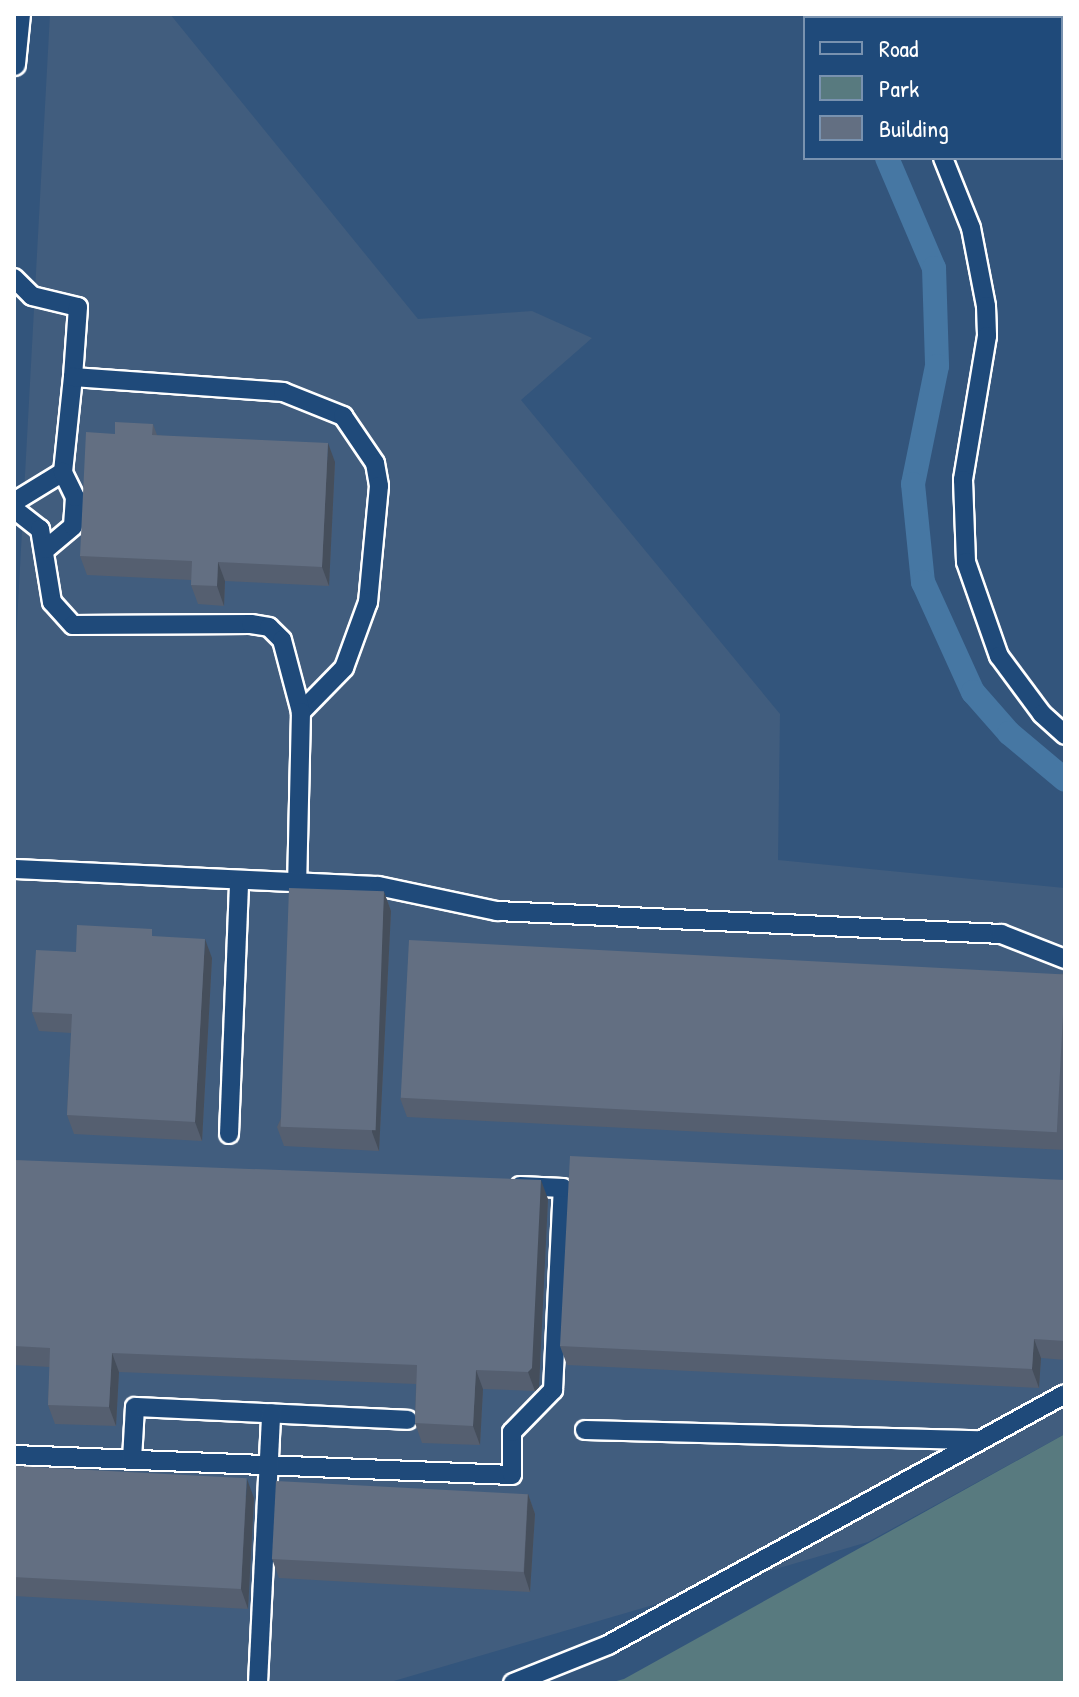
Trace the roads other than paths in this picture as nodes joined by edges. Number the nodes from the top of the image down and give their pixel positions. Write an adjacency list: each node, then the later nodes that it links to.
1 (19, 14): 2 (main road)
2 (14, 64)
3 (944, 160): 11 (lane)
4 (14, 278): 5 (lane)
5 (73, 377): 6 (lane); 10 (lane)
6 (63, 472): 7 (lane); 9 (lane)
7 (14, 502)
8 (14, 509): 9 (lane)
9 (46, 549): 10 (lane)
10 (301, 712): 14 (lane)
11 (1065, 735)
12 (14, 869): 13 (lane)
13 (239, 880): 14 (lane); 16 (lane)
14 (297, 883): 15 (lane)
15 (1065, 959)
16 (229, 1134)
17 (502, 1185): 25 (lane)
18 (1065, 1394): 22 (lane)
19 (271, 1413): 20 (lane); 24 (lane); 25 (lane)
20 (408, 1420)
21 (585, 1430): 22 (lane)
22 (982, 1440): 27 (lane)
23 (14, 1455): 24 (lane)
24 (132, 1459): 25 (lane)
25 (269, 1464): 26 (lane)
26 (258, 1683)
27 (513, 1683)

